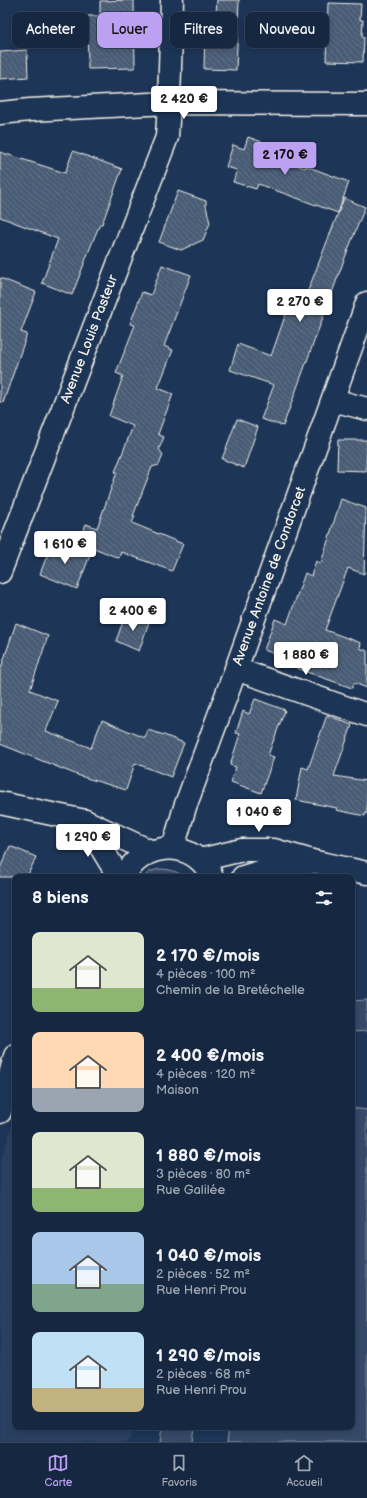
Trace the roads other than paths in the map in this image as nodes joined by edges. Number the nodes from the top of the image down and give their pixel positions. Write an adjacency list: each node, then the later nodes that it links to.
1 (172, 0): 2 (street, Avenue Louis Pasteur)
2 (170, 104): 3 (street); 4 (street); 8 (street, Avenue Louis Pasteur)
3 (367, 104)
4 (0, 113)
5 (367, 303): 6 (street, Avenue Antoine de Condorcet)
6 (333, 400): 7 (street); 9 (street, Avenue Antoine de Condorcet)
7 (367, 409)
8 (0, 572)
9 (236, 669): 10 (street); 13 (street, Avenue Antoine de Condorcet)
10 (367, 714)
11 (0, 803): 12 (street)
12 (85, 821): 14 (street); 18 (street)
13 (173, 848): 14 (street); 16 (street)
14 (150, 851): 19 (street)
15 (316, 862): 16 (street); 17 (street); 20 (street)
16 (206, 868)
17 (367, 873)
18 (117, 874)
19 (126, 874)
20 (253, 874)
21 (12, 1067): 23 (street)
22 (12, 1094): 24 (street)
23 (0, 1112)
24 (0, 1116)

